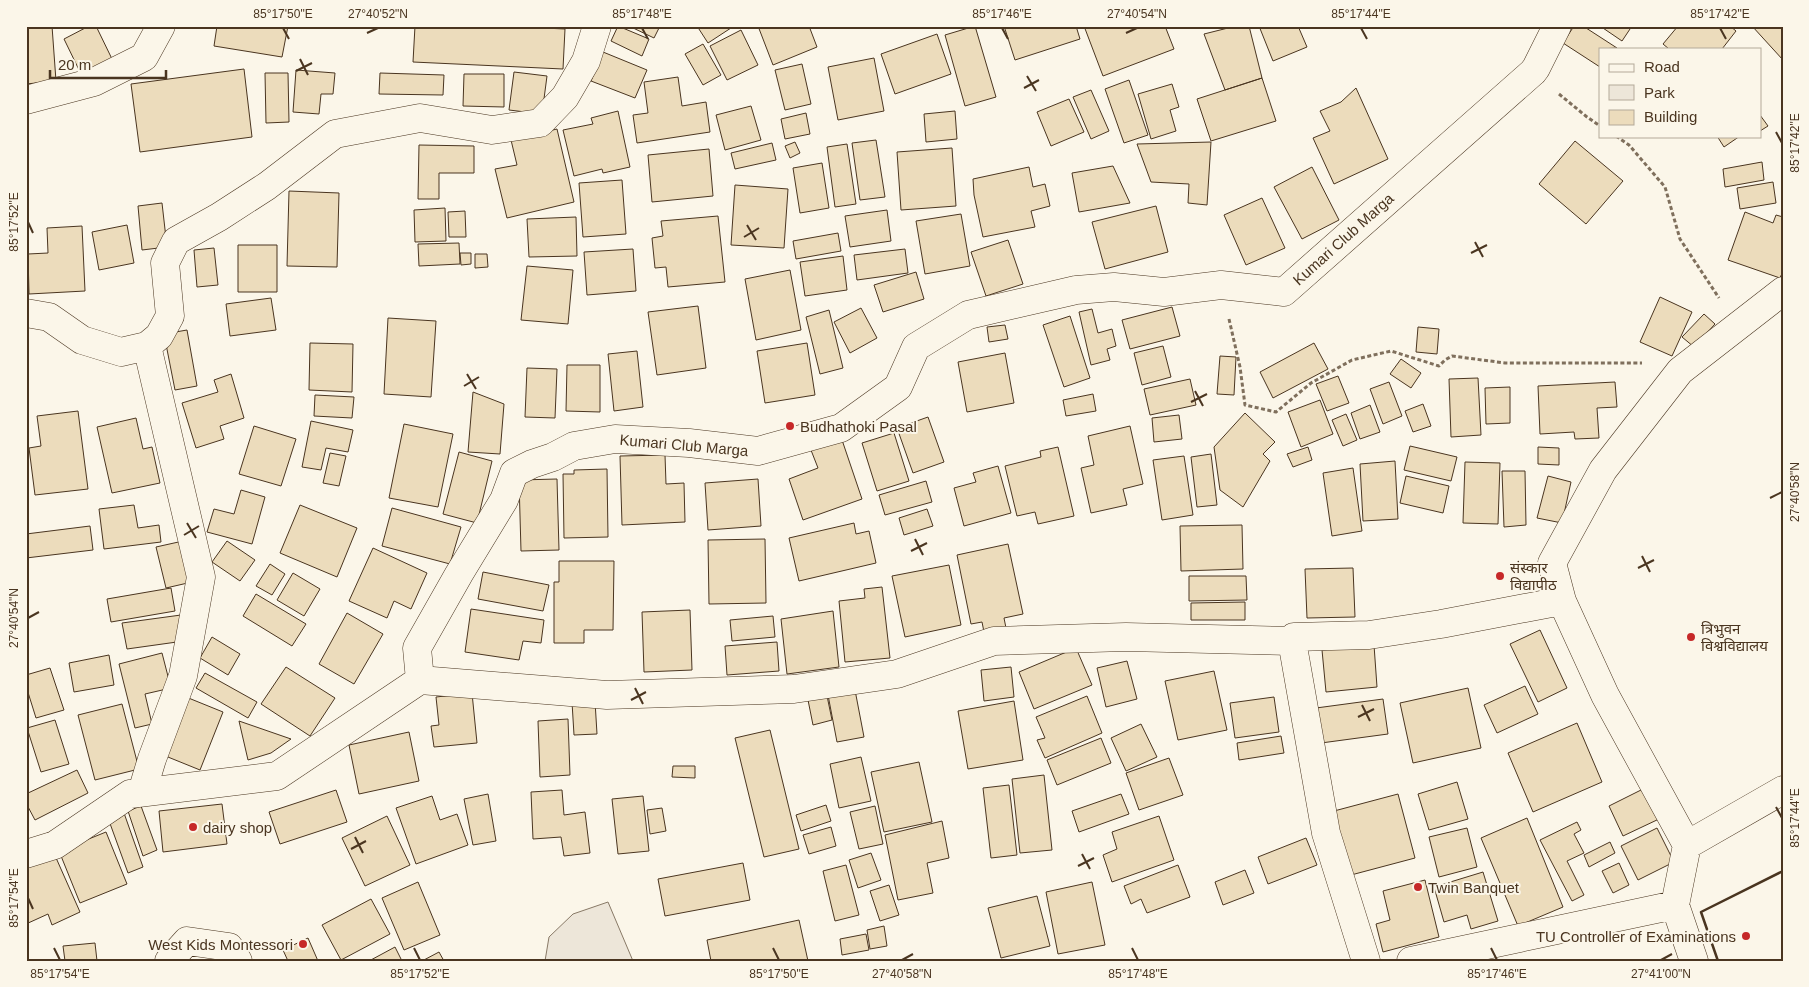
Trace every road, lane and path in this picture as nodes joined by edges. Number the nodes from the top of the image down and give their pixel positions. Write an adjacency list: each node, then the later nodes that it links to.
1 (161, 26): 5 (street)
2 (597, 26): 12 (street)
3 (1557, 26): 4 (street, Kumari Club Marga)
4 (1533, 72): 6 (path); 8 (street, Kumari Club Marga)
5 (26, 100)
6 (1599, 125)
7 (1619, 138): 11 (path)
8 (1221, 285): 13 (path); 16 (street, Kumari Club Marga)
9 (1783, 291): 11 (street)
10 (26, 312): 12 (street)
11 (1737, 326): 13 (street)
12 (147, 346): 18 (street)
13 (1669, 384): 14 (street)
14 (1562, 601): 15 (street); 19 (street)
15 (1292, 641): 16 (street); 24 (street)
16 (420, 680): 18 (street)
17 (1783, 790): 19 (street)
18 (142, 792): 20 (street)
19 (1687, 845): 21 (street)
20 (26, 854)
21 (1675, 906): 25 (street); 26 (street)
22 (170, 961): 23 (street)
23 (238, 961)
24 (1366, 961)
25 (1411, 961)
26 (1694, 961)

